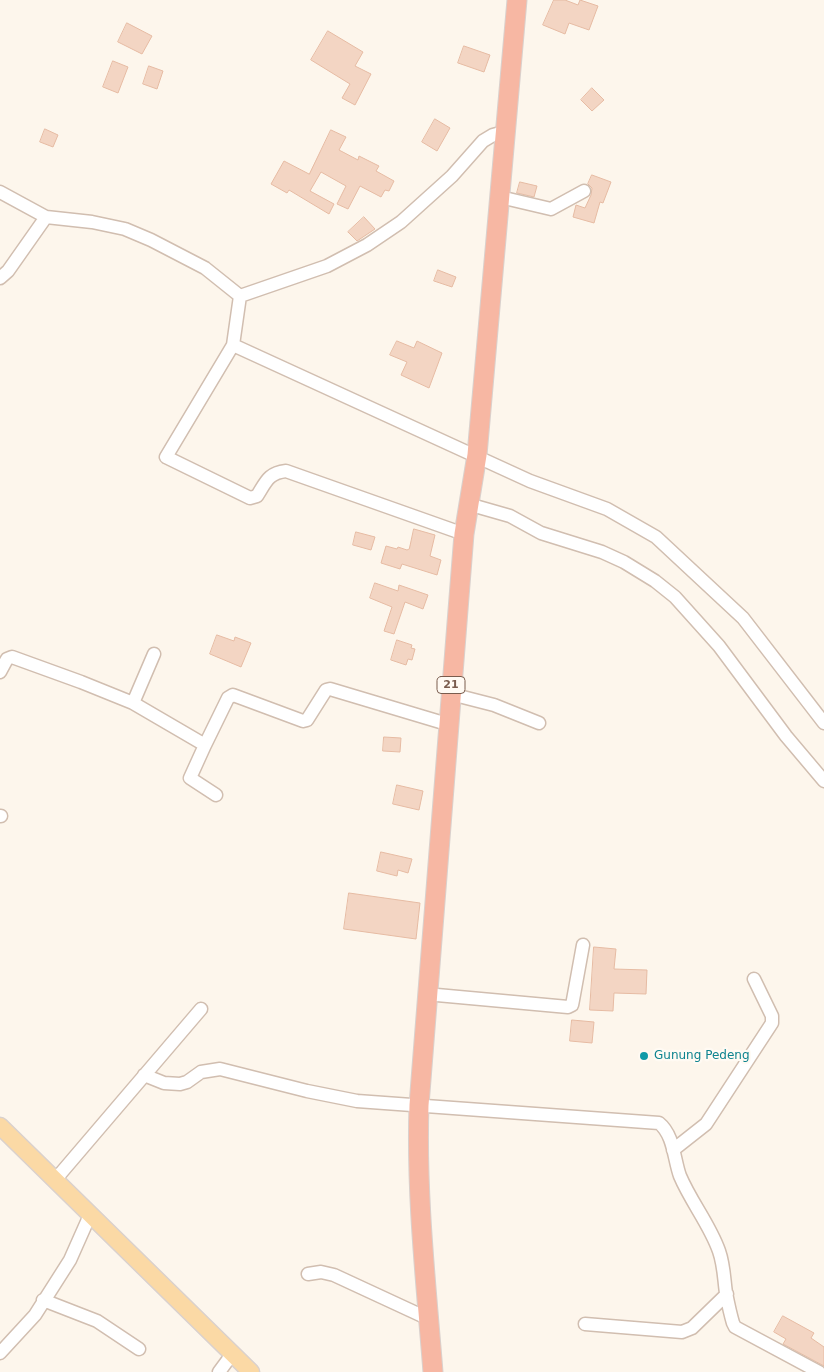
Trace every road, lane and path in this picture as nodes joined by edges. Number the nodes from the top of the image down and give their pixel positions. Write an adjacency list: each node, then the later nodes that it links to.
1 (517, 0): 2 (highway, 21)
2 (504, 132): 5 (highway, 21); 8 (street)
3 (584, 191): 5 (street)
4 (0, 192): 6 (street)
5 (500, 197): 10 (highway, 21)
6 (46, 216): 7 (street); 8 (street)
7 (0, 278)
8 (240, 296): 9 (street)
9 (233, 345): 10 (street); 12 (street)
10 (477, 455): 11 (highway, 21); 18 (street)
11 (468, 504): 12 (highway, 21); 21 (street)
12 (464, 534): 15 (highway, 21)
13 (154, 654): 16 (street)
14 (0, 672): 16 (street)
15 (451, 694): 17 (street); 19 (highway, 21)
16 (133, 703): 20 (street)
17 (539, 723)
18 (824, 723)
19 (448, 724): 20 (street); 25 (highway, 21)
20 (205, 745): 22 (street)
21 (824, 781)
22 (216, 795)
23 (583, 945): 25 (street)
24 (754, 978): 30 (street)
25 (426, 994): 28 (highway, 21)
26 (201, 1009): 27 (street)
27 (144, 1075): 28 (street); 31 (street)
28 (419, 1105): 30 (street); 36 (highway, 21)
29 (0, 1126): 31 (main road)
30 (673, 1150): 34 (street)
31 (55, 1180): 32 (main road)
32 (90, 1215): 35 (street); 40 (main road)
33 (308, 1274): 36 (street)
34 (727, 1294): 37 (street); 44 (street)
35 (43, 1300): 38 (street); 39 (street)
36 (429, 1319): 43 (highway, 21)
37 (586, 1324)
38 (139, 1349)
39 (0, 1353)
40 (232, 1353): 41 (street); 42 (main road)
41 (219, 1372)
42 (251, 1372)
43 (433, 1372)
44 (819, 1372)

